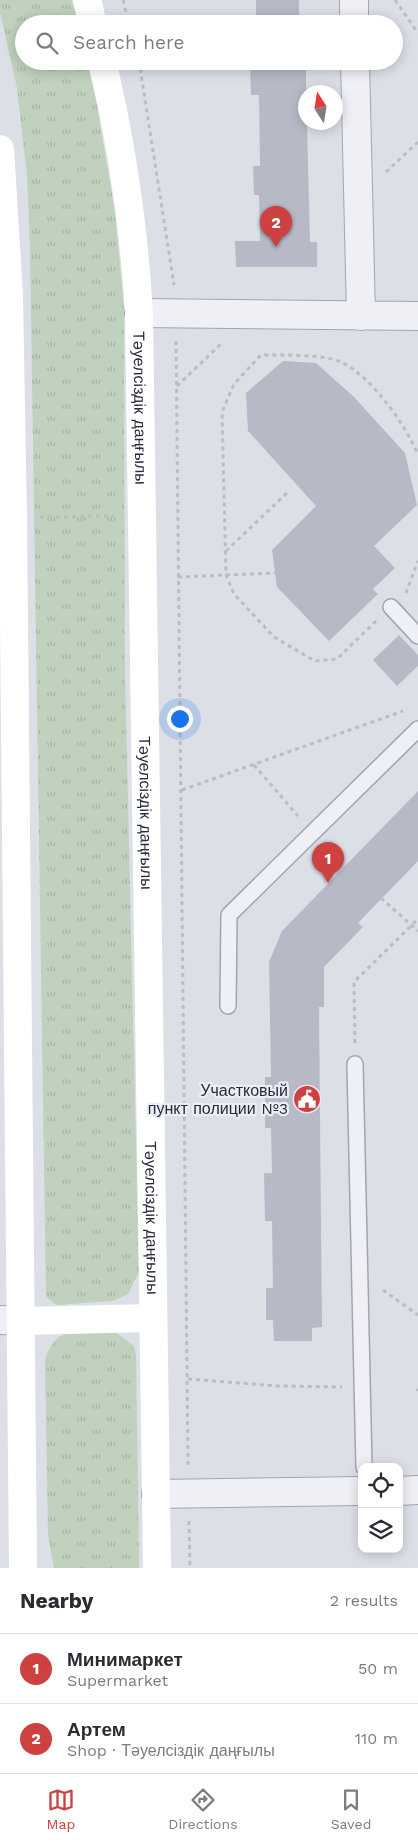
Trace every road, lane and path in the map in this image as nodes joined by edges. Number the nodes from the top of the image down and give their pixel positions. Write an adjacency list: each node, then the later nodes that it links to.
1 (87, 0): 5 (street)
2 (123, 0): 6 (path)
3 (354, 0): 7 (street)
4 (395, 0): 8 (path)
5 (91, 15)
6 (127, 15)
7 (354, 15)
8 (418, 33)
9 (104, 70): 13 (street, Тәуелсіздік даңғылы)
10 (140, 70): 14 (path)
11 (355, 70): 16 (street)
12 (0, 149): 42 (street)
13 (139, 313): 14 (street); 41 (street, Тәуелсіздік даңғылы)
14 (176, 314): 15 (street); 18 (path)
15 (252, 314): 16 (street); 18 (path)
16 (361, 316): 17 (street)
17 (418, 316)
18 (176, 387): 27 (path)
19 (418, 455): 23 (path)
20 (288, 492): 23 (path)
21 (120, 516): 22 (path)
22 (31, 517)
23 (226, 552): 26 (path)
24 (418, 561): 28 (path)
25 (275, 573): 26 (path)
26 (226, 575): 27 (path); 28 (path)
27 (178, 576): 32 (path)
28 (391, 607): 29 (lane)
29 (418, 636)
30 (409, 709): 32 (path)
31 (418, 729): 37 (lane)
32 (182, 790): 43 (path)
33 (381, 898): 35 (path)
34 (418, 919): 35 (path)
35 (411, 926): 36 (path); 38 (path)
36 (418, 932)
37 (228, 1006)
38 (355, 1064): 39 (lane)
39 (360, 1274): 40 (path); 44 (lane)
40 (418, 1315)
41 (153, 1318): 42 (street); 50 (street, Тәуелсіздік даңғылы)
42 (11, 1320): 51 (street)
43 (188, 1379): 44 (path); 49 (path)
44 (362, 1387): 45 (lane)
45 (364, 1463)
46 (358, 1490): 49 (street)
47 (403, 1490): 48 (street)
48 (418, 1490)
49 (189, 1493): 50 (street); 53 (path)
50 (156, 1494): 52 (street, Тәуелсіздік даңғылы)
51 (23, 1568)
52 (157, 1568)
53 (190, 1568)

